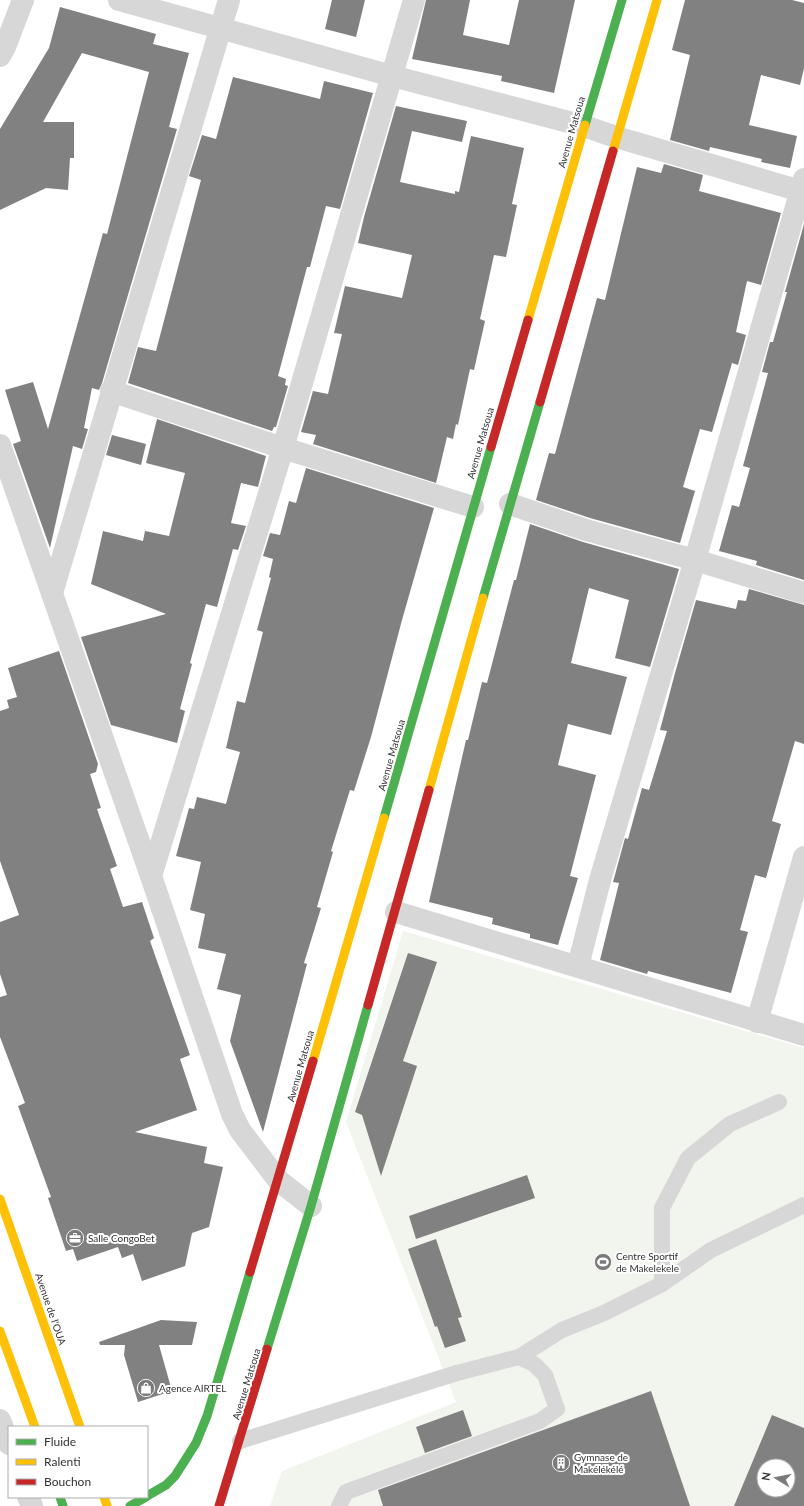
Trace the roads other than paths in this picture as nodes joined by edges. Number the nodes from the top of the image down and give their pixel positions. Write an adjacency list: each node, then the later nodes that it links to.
1 (23, 0): 8 (street)
2 (119, 0): 7 (street)
3 (229, 0): 7 (street)
4 (414, 0): 9 (street)
5 (622, 0): 10 (street, Avenue Matsoua)
6 (657, 0): 11 (street, Avenue Matsoua)
7 (221, 29): 9 (street); 13 (street)
8 (0, 56)
9 (392, 76): 10 (street); 15 (street)
10 (584, 126): 11 (street); 17 (street, Avenue Matsoua)
11 (616, 137): 12 (street); 16 (street, Avenue Matsoua)
12 (803, 188): 18 (street)
13 (111, 391): 15 (street); 19 (street)
14 (0, 445): 19 (street)
15 (283, 448): 17 (street); 22 (street)
16 (510, 504): 18 (street); 23 (street, Avenue Matsoua)
17 (473, 506): 28 (street, Avenue Matsoua)
18 (695, 560): 20 (street); 24 (street)
19 (52, 594): 22 (street)
20 (804, 594)
21 (804, 857): 25 (street)
22 (151, 876): 28 (street)
23 (396, 912): 24 (street); 31 (street, Avenue Matsoua)
24 (578, 966): 25 (street)
25 (757, 1022): 26 (street)
26 (804, 1035)
27 (779, 1102): 32 (lane)
28 (278, 1180): 31 (street); 40 (street, Avenue Matsoua)
29 (0, 1199): 37 (street, Avenue de l'OUA)
30 (804, 1205): 32 (lane)
31 (311, 1206): 39 (street, Avenue Matsoua)
32 (662, 1284): 34 (lane)
33 (2, 1344): 36 (street)
34 (519, 1358): 39 (lane); 44 (lane)
35 (0, 1420): 38 (street)
36 (35, 1426)
37 (80, 1426)
38 (8, 1441)
39 (240, 1441): 43 (street, Avenue Matsoua)
40 (148, 1496)
41 (144, 1498): 42 (street, Avenue Matsoua)
42 (130, 1506)
43 (219, 1506)
44 (339, 1506)

